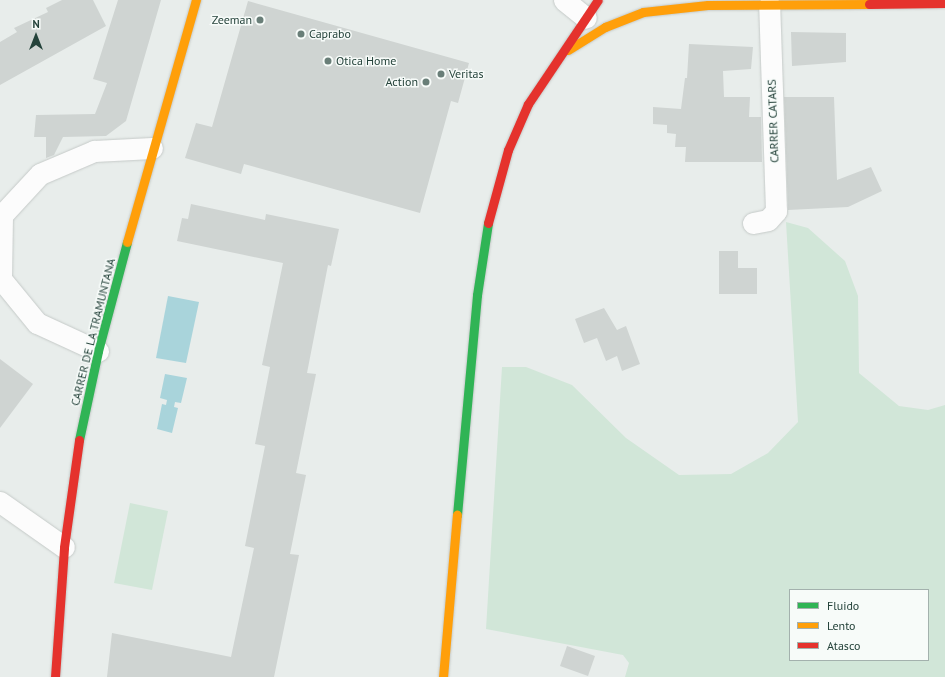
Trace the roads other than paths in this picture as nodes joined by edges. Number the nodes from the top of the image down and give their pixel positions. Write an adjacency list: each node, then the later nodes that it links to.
1 (196, 0): 9 (main road, CARRER DE LA TRAMUNTANA)
2 (564, 0): 7 (street)
3 (598, 0): 7 (main road)
4 (708, 3): 5 (main road); 8 (main road)
5 (758, 3): 6 (main road); 10 (street, CARRER CATARS)
6 (945, 3)
7 (586, 18): 8 (main road)
8 (561, 54): 15 (main road)
9 (152, 148): 11 (main road, CARRER DE LA TRAMUNTANA); 11 (street)
10 (753, 222)
11 (98, 351): 13 (main road, CARRER DE LA TRAMUNTANA)
12 (0, 502): 13 (street)
13 (64, 547): 14 (main road, CARRER DE LA TRAMUNTANA)
14 (55, 677)
15 (443, 677)

